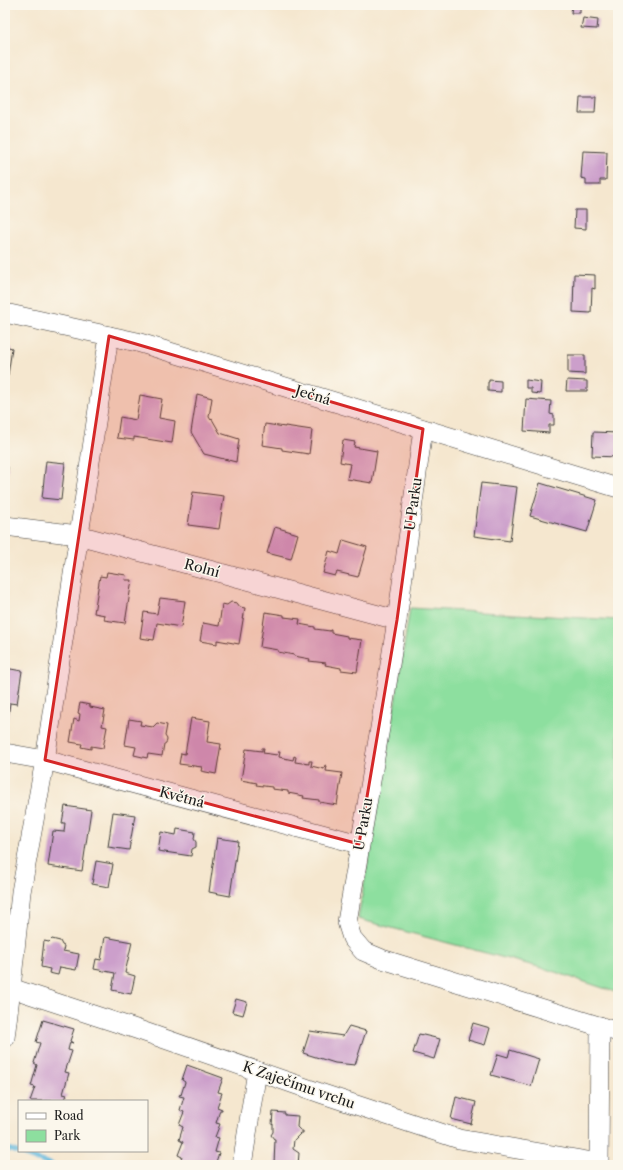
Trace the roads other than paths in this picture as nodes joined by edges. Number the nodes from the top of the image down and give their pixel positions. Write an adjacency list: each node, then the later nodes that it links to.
1 (5, 314): 2 (street, Ječná)
2 (109, 336): 3 (street, Ječná); 6 (street)
3 (423, 429): 4 (street, Ječná); 7 (street, U Parku)
4 (618, 488)
5 (5, 526): 6 (street, Rolní)
6 (78, 535): 7 (street, Rolní); 9 (street)
7 (397, 620): 10 (street, U Parku)
8 (5, 753): 9 (street, Květná)
9 (45, 760): 10 (street, Květná); 11 (street)
10 (359, 844): 12 (street, U Parku)
11 (8, 988): 14 (street); 15 (street, K Zaječímu vrchu)
12 (600, 1026): 13 (street, U Parku); 16 (street)
13 (618, 1032)
14 (5, 1038)
15 (257, 1071): 16 (street, K Zaječímu vrchu); 17 (street)
16 (599, 1164)
17 (242, 1165)

